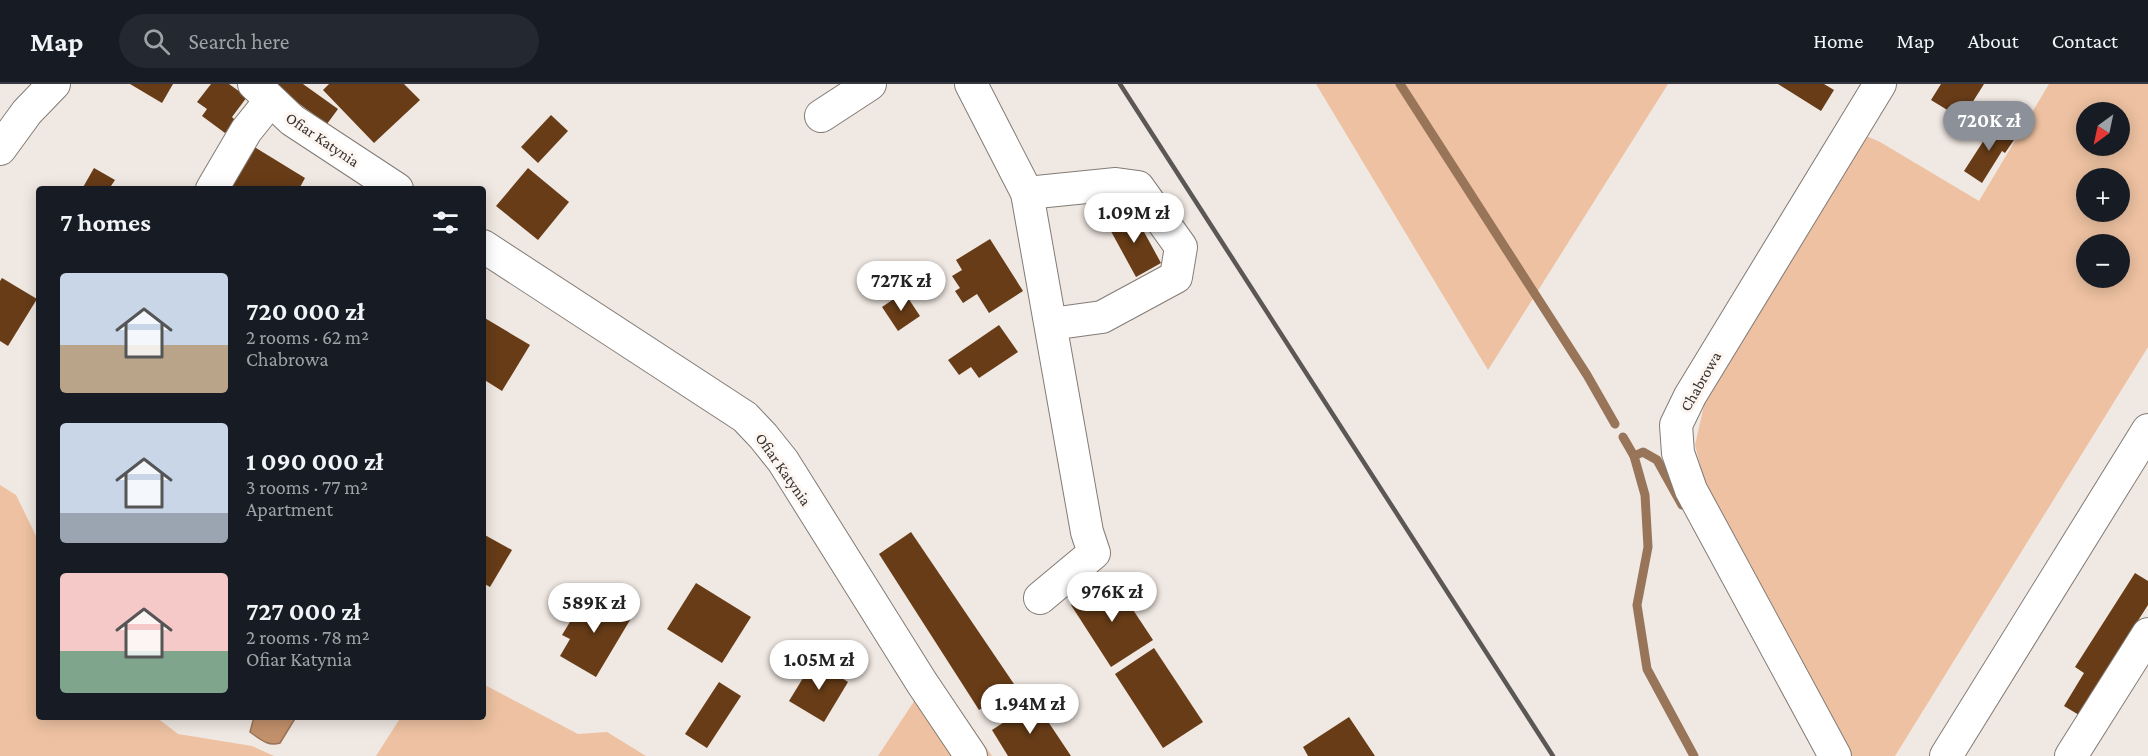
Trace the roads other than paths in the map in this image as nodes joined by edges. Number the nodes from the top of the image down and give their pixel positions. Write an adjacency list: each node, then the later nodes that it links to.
1 (54, 84): 7 (street)
2 (870, 84): 6 (street)
3 (971, 84): 10 (street)
4 (1880, 84): 17 (street, Chabrowa)
5 (262, 92): 8 (street); 9 (street, Ofiar Katynia)
6 (821, 116)
7 (0, 149)
8 (214, 186)
9 (392, 186)
10 (1027, 193): 12 (street); 12 (street)
11 (486, 248): 16 (street, Ofiar Katynia)
12 (1051, 324): 14 (street)
13 (2148, 430): 18 (street)
14 (1040, 598)
15 (2148, 634): 19 (street)
16 (971, 756)
17 (1835, 756)
18 (1946, 756)
19 (2071, 756)

